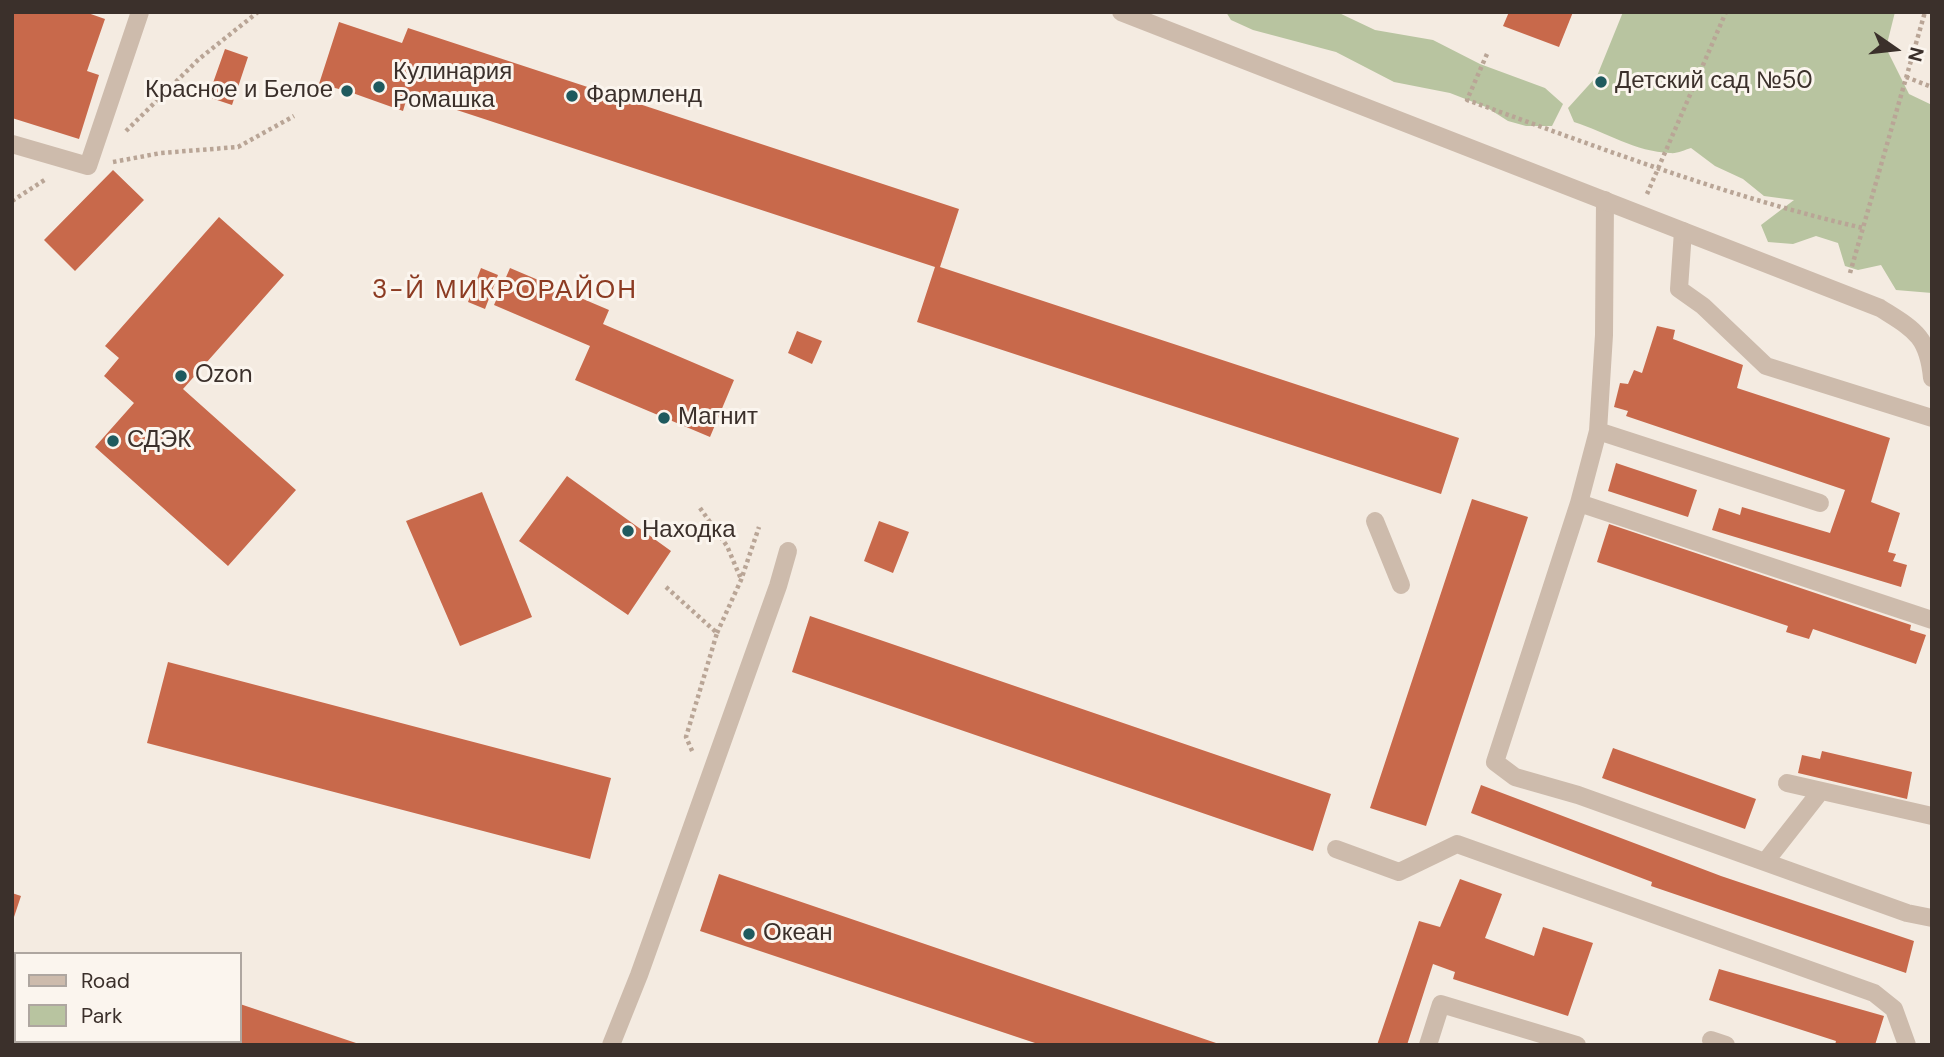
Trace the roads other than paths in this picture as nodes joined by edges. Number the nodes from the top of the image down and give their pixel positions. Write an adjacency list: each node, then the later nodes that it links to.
1 (140, 12): 3 (street)
2 (1124, 13): 4 (street)
3 (12, 144)
4 (1605, 200): 5 (street); 9 (street)
5 (1683, 231): 6 (street); 8 (street)
6 (1931, 359): 7 (street)
7 (1932, 378)
8 (1932, 418)
9 (1598, 431): 10 (street); 11 (street)
10 (1579, 503): 15 (street); 20 (street)
11 (1820, 503)
12 (1375, 521): 14 (street)
13 (788, 551): 22 (street)
14 (1401, 584)
15 (1932, 620)
16 (1787, 783): 17 (street)
17 (1820, 792): 18 (street); 20 (street)
18 (1932, 816)
19 (1336, 849): 25 (street)
20 (1765, 862): 21 (street)
21 (1932, 918)
22 (611, 1045)
23 (1428, 1045): 24 (street)
24 (1577, 1045)
25 (1907, 1045)

